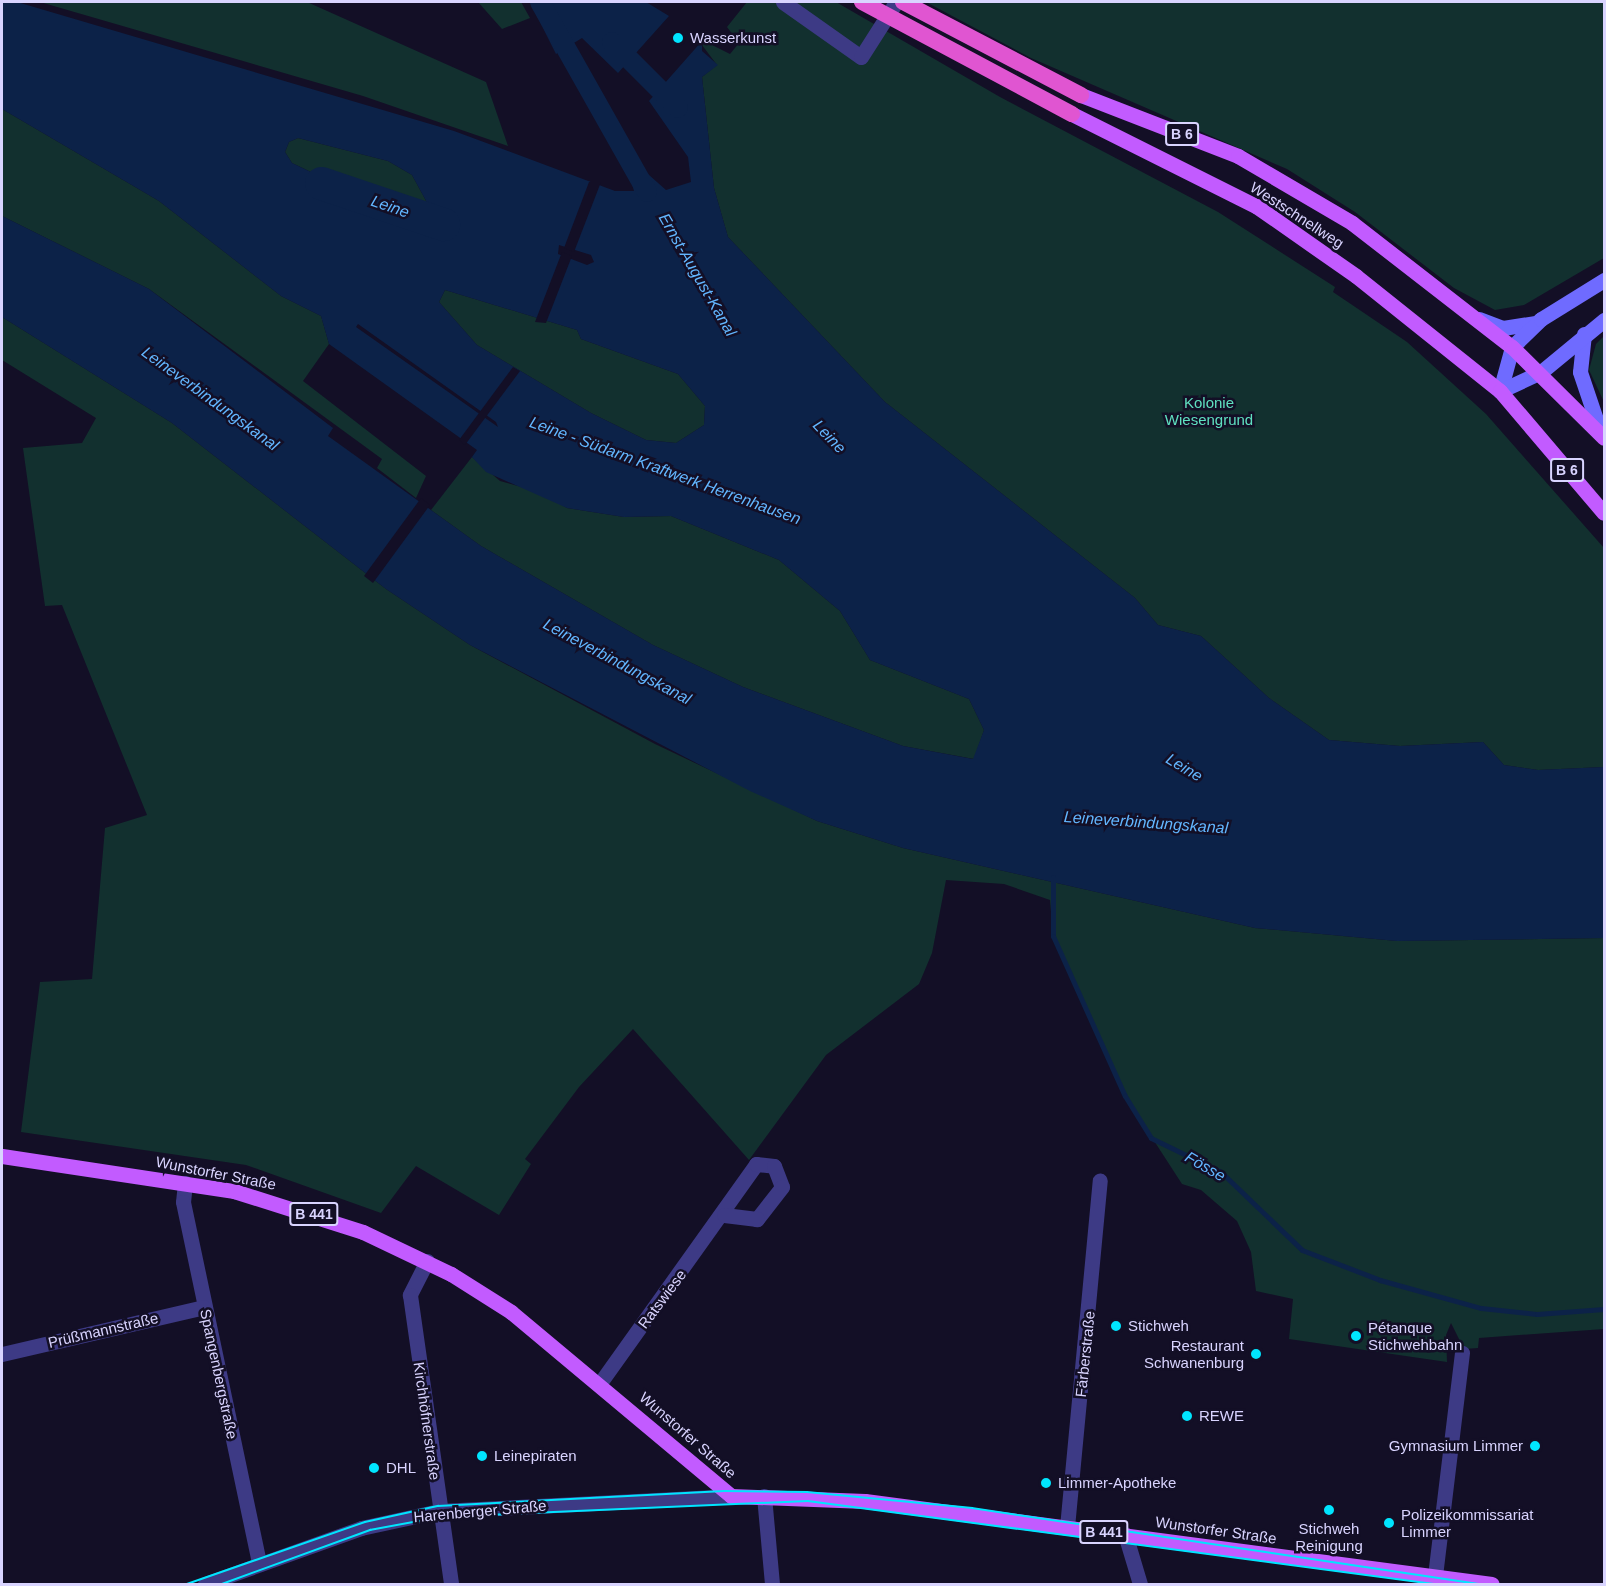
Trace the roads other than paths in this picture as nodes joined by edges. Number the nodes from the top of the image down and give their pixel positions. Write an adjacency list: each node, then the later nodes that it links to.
1 (783, 2): 3 (street)
2 (862, 2): 6 (highway, Westschnellweg / B 6)
3 (896, 2)
4 (903, 2): 5 (highway, Westschnellweg / B 6)
5 (1081, 95): 8 (main road, Westschnellweg / B 6)
6 (1072, 114): 14 (main road, Westschnellweg / B 6)
7 (1605, 280): 9 (main road)
8 (1470, 313): 9 (main road); 12 (main road, Westschnellweg / B 6)
9 (1541, 319): 12 (main road)
10 (1605, 320): 11 (main road)
11 (1584, 334): 13 (main road); 15 (main road)
12 (1512, 347): 13 (main road, Westschnellweg / B 6); 14 (main road)
13 (1541, 372): 14 (main road); 15 (main road, Westschnellweg / B 6)
14 (1500, 391): 16 (main road, Westschnellweg / B 6)
15 (1603, 436)
16 (1605, 513)
17 (2, 1156): 19 (main road, Wunstorfer Straße / B 441)
18 (1100, 1181): 29 (street, Färberstraße)
19 (185, 1183): 21 (main road, Wunstorfer Straße / B 441); 22 (street, Spangenbergstraße)
20 (724, 1215): 25 (street, Ratswiese)
21 (427, 1261): 25 (main road, Wunstorfer Straße / B 441); 28 (street, Kirchhöfnerstraße)
22 (204, 1307): 23 (street, Prüßmannstraße); 31 (street, Spangenbergstraße)
23 (2, 1353)
24 (1462, 1353): 34 (street)
25 (600, 1383): 26 (main road, Wunstorfer Straße / B 441)
26 (731, 1496): 27 (main road, Wunstorfer Straße / B 441); 28 (street, Harenberger Straße)
27 (764, 1496): 29 (main road, Wunstorfer Straße / B 441); 36 (street)
28 (439, 1511): 31 (street, Harenberger Straße); 32 (street, Kirchhöfnerstraße)
29 (1067, 1527): 30 (main road, Wunstorfer Straße / B 441)
30 (1125, 1534): 34 (main road, Wunstorfer Straße / B 441); 37 (street)
31 (260, 1564): 33 (street, Harenberger Straße)
32 (450, 1580)
33 (227, 1581): 35 (street, Harenberger Straße)
34 (1440, 1583): 38 (main road, Wunstorfer Straße / B 441)
35 (205, 1584)
36 (772, 1584)
37 (1140, 1584)
38 (1492, 1584)

